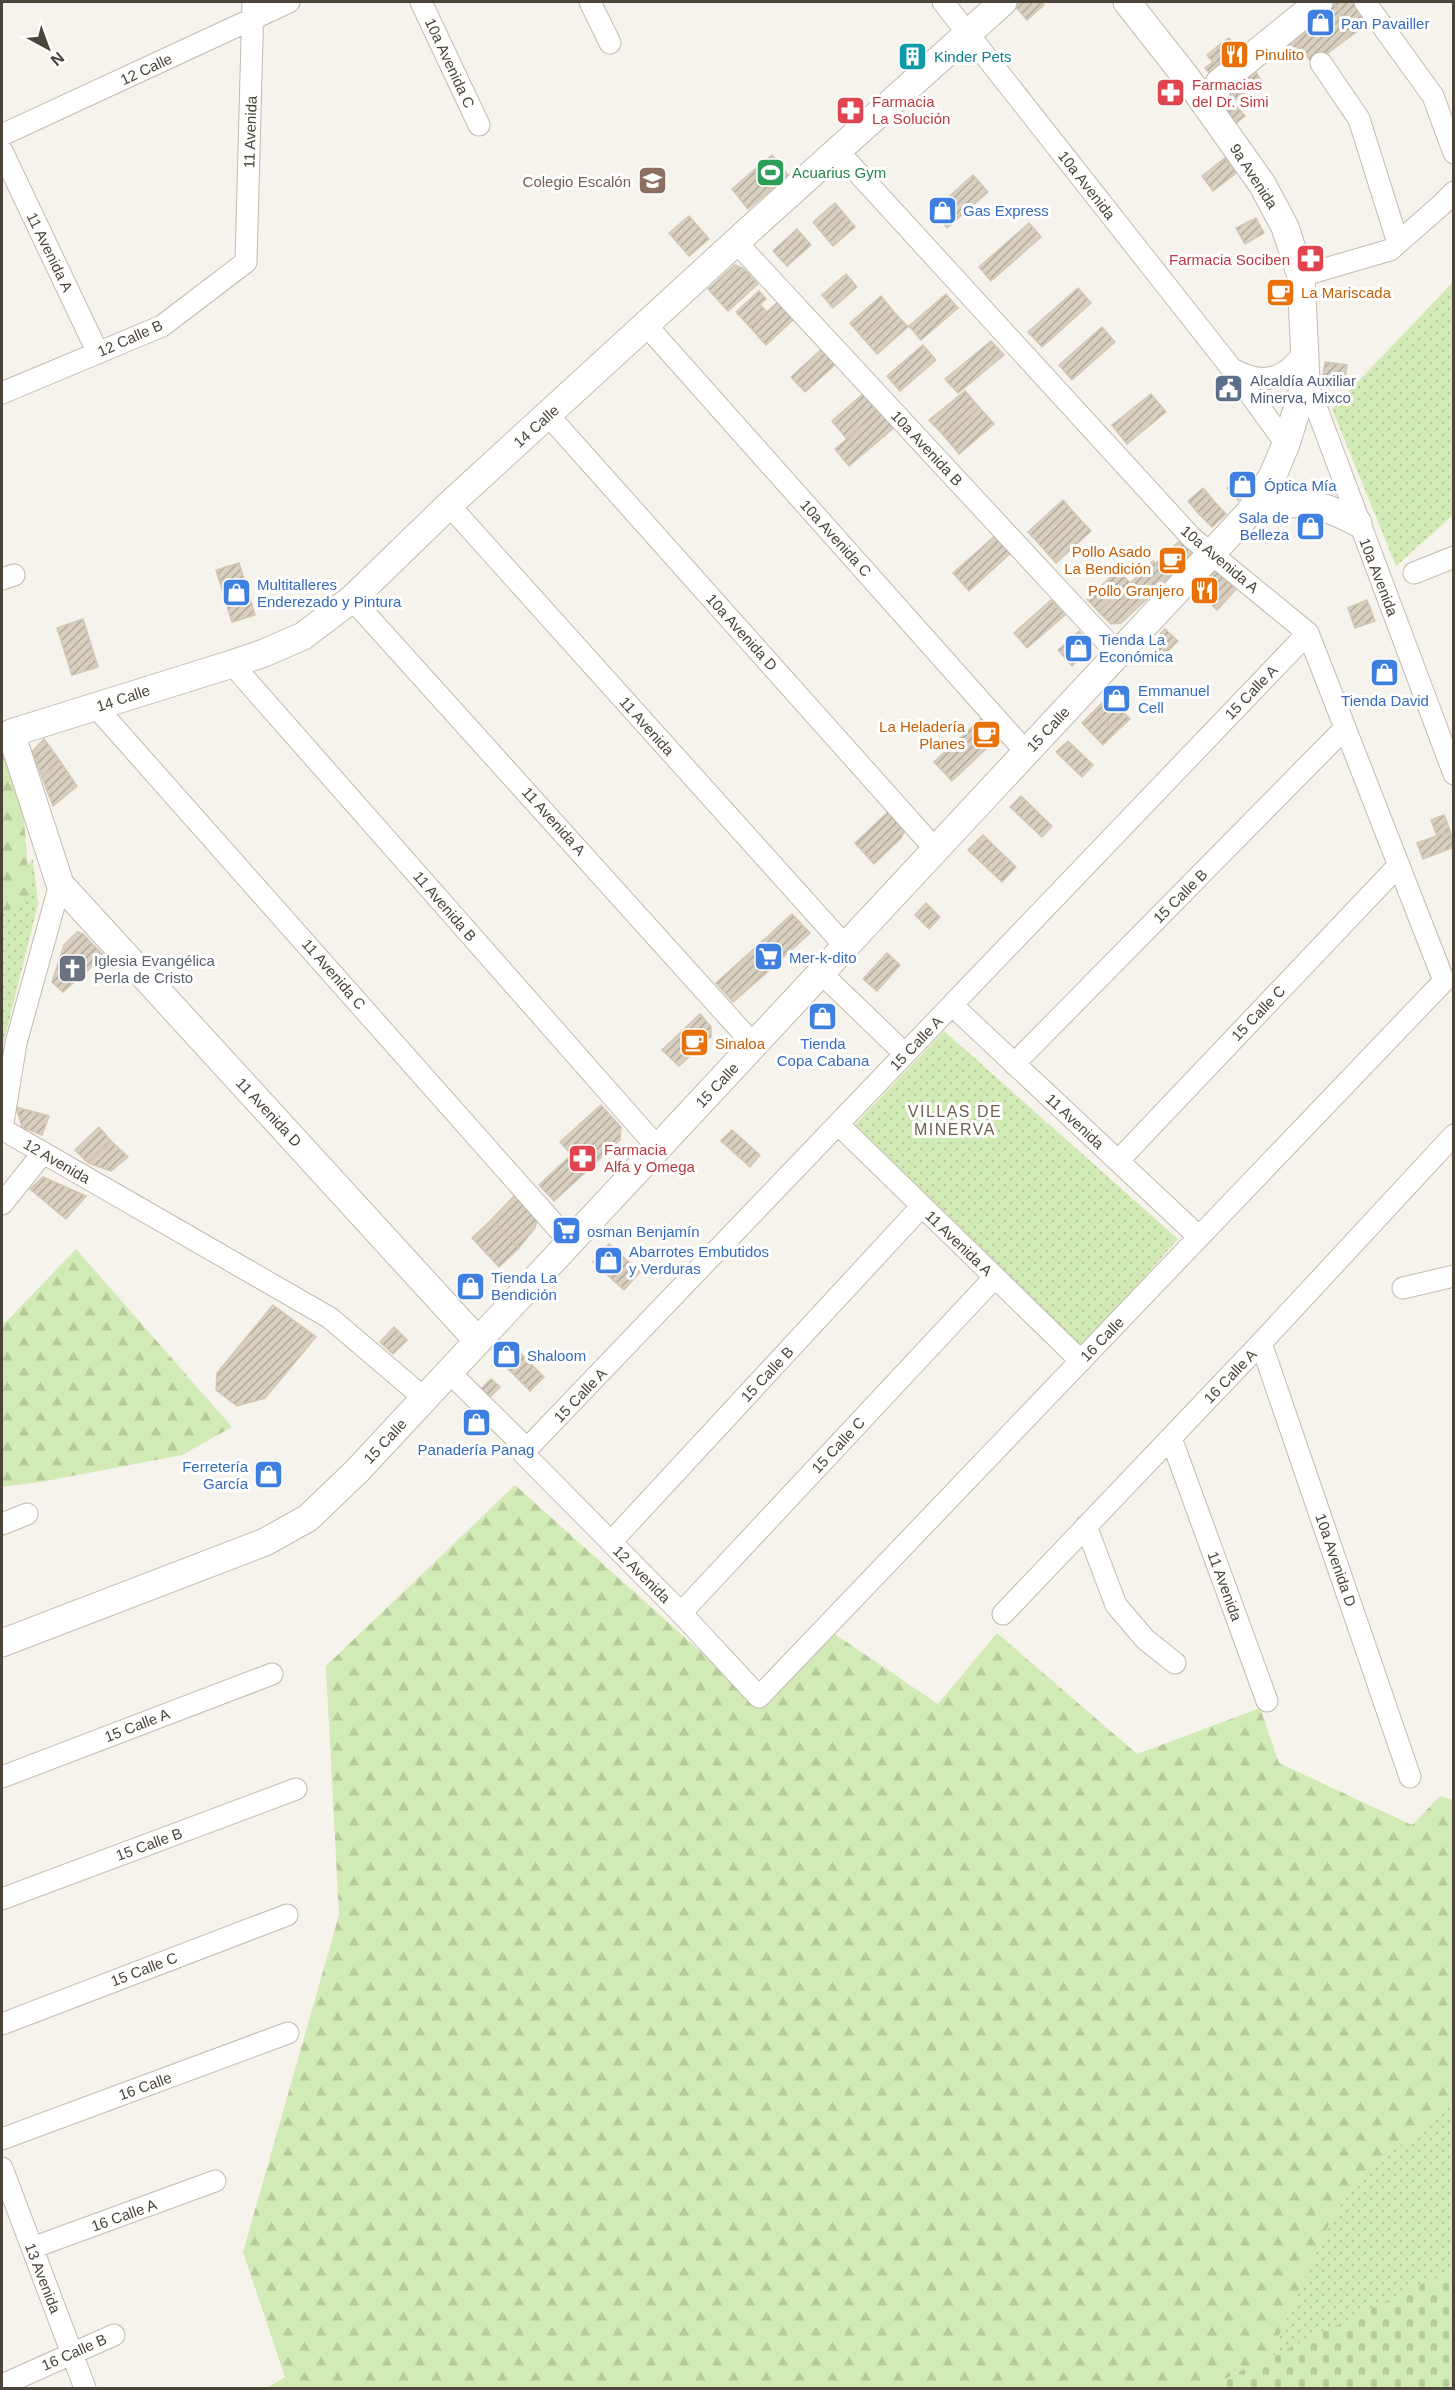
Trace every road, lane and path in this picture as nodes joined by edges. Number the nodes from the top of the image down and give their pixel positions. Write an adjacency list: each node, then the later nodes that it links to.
1 (289, 2): 9 (street, 12 Calle)
2 (422, 2): 16 (street, 10a Avenida C)
3 (590, 2): 11 (street)
4 (943, 2): 10 (street, 10a Avenida)
5 (1003, 2): 10 (street, 14 Calle)
6 (1126, 2): 13 (street, 9a Avenida)
7 (1319, 2): 14 (street)
8 (1365, 2): 20 (street)
9 (253, 10): 17 (street, 12 Calle); 24 (street, 11 Avenida)
10 (967, 33): 18 (street, 14 Calle); 29 (street, 10a Avenida)
11 (610, 43)
12 (1321, 63): 23 (street)
13 (1186, 77): 14 (street); 15 (street, 9a Avenida)
14 (1219, 83): 15 (street)
15 (1212, 113): 25 (street, 9a Avenida)
16 (479, 125)
17 (2, 135)
18 (837, 150): 22 (street, 14 Calle); 37 (street, 10a Avenida A)
19 (2, 151): 28 (street, 11 Avenida A)
20 (1454, 153)
21 (1454, 192): 23 (street)
22 (736, 242): 26 (street, 14 Calle); 42 (street, 10a Avenida B)
23 (1398, 243): 25 (street)
24 (246, 262): 28 (street, 12 Calle B)
25 (1301, 276): 27 (street, 9a Avenida)
26 (646, 324): 32 (street, 14 Calle); 47 (street, 10a Avenida C)
27 (1305, 351): 29 (street); 30 (street, 9a Avenida)
28 (98, 352): 31 (street, 12 Calle B)
29 (1232, 369): 33 (street, 10a Avenida)
30 (1306, 380): 33 (street, 15 Calle); 36 (street, 10a Avenida)
31 (2, 393)
32 (548, 415): 34 (street, 14 Calle); 49 (street, 10a Avenida D)
33 (1286, 444): 35 (street, 15 Calle)
34 (448, 506): 40 (street, 14 Calle); 52 (street, 11 Avenida)
35 (1249, 513): 36 (street); 37 (street, 15 Calle)
36 (1358, 523): 48 (street, 10a Avenida)
37 (1211, 553): 41 (street, 10a Avenida A); 42 (street, 15 Calle)
38 (1454, 557): 39 (street)
39 (1414, 573)
40 (352, 598): 43 (street, 14 Calle); 56 (street, 11 Avenida A)
41 (1308, 633): 45 (street, 10a Avenida A); 55 (street, 15 Calle A)
42 (1118, 654): 47 (street, 15 Calle)
43 (232, 664): 44 (street, 14 Calle); 61 (street, 11 Avenida B)
44 (96, 707): 46 (street, 14 Calle); 67 (street, 11 Avenida C)
45 (1345, 728): 50 (street, 10a Avenida A); 58 (street, 15 Calle B)
46 (6, 735): 51 (street)
47 (1026, 752): 49 (street, 15 Calle)
48 (1454, 774)
49 (936, 850): 52 (street, 15 Calle)
50 (1399, 866): 54 (street, 10a Avenida A); 63 (street, 15 Calle C)
51 (60, 884): 62 (street, 12 Avenida); 71 (street, 11 Avenida D)
52 (846, 946): 53 (street, 15 Calle)
53 (821, 973): 56 (street, 15 Calle); 57 (street)
54 (1444, 981): 66 (street, 16 Calle)
55 (952, 1005): 57 (street, 15 Calle A); 58 (street, 11 Avenida)
56 (754, 1045): 61 (street, 15 Calle)
57 (905, 1054): 59 (street, 15 Calle A)
58 (1014, 1064): 63 (street, 11 Avenida)
59 (838, 1124): 65 (street, 11 Avenida A); 77 (street, 15 Calle A)
60 (1454, 1136): 72 (street, 16 Calle A)
61 (658, 1148): 67 (street, 15 Calle)
62 (43, 1153): 64 (street); 75 (street, 12 Avenida)
63 (1118, 1161): 66 (street, 11 Avenida)
64 (2, 1204)
65 (922, 1206): 69 (street, 11 Avenida A); 81 (street, 15 Calle B)
66 (1199, 1237): 73 (street, 16 Calle)
67 (570, 1242): 71 (street, 15 Calle)
68 (1454, 1276): 70 (street)
69 (995, 1277): 73 (street, 11 Avenida A); 82 (street, 15 Calle C)
70 (1402, 1288)
71 (478, 1341): 74 (street, 15 Calle)
72 (1261, 1343): 76 (street, 16 Calle A); 90 (street, 10a Avenida D)
73 (1081, 1361): 87 (street, 16 Calle)
74 (449, 1372): 75 (street, 15 Calle); 77 (street, 12 Avenida)
75 (424, 1398): 84 (street, 15 Calle)
76 (1171, 1437): 80 (street, 16 Calle A); 88 (street, 11 Avenida)
77 (525, 1451): 81 (street, 12 Avenida)
78 (27, 1514): 79 (street)
79 (2, 1524)
80 (1086, 1526): 83 (street, 16 Calle A); 85 (street)
81 (611, 1542): 82 (street, 12 Avenida)
82 (681, 1613): 87 (street, 12 Avenida)
83 (1003, 1614)
84 (2, 1643)
85 (1175, 1663)
86 (272, 1674): 89 (street, 15 Calle A)
87 (759, 1696)
88 (1267, 1701)
89 (2, 1777)
90 (1410, 1777)
91 (296, 1789): 92 (street, 15 Calle B)
92 (2, 1899)
93 (287, 1915): 94 (street, 15 Calle C)
94 (2, 2024)
95 (288, 2033): 96 (street, 16 Calle)
96 (2, 2139)
97 (2, 2168): 99 (street, 13 Avenida)
98 (215, 2181): 99 (street, 16 Calle A)
99 (32, 2248): 101 (street, 13 Avenida)
100 (114, 2335): 101 (street, 16 Calle B)
101 (71, 2353): 102 (street, 16 Calle B); 103 (street, 13 Avenida)
102 (2, 2385)
103 (85, 2388)

